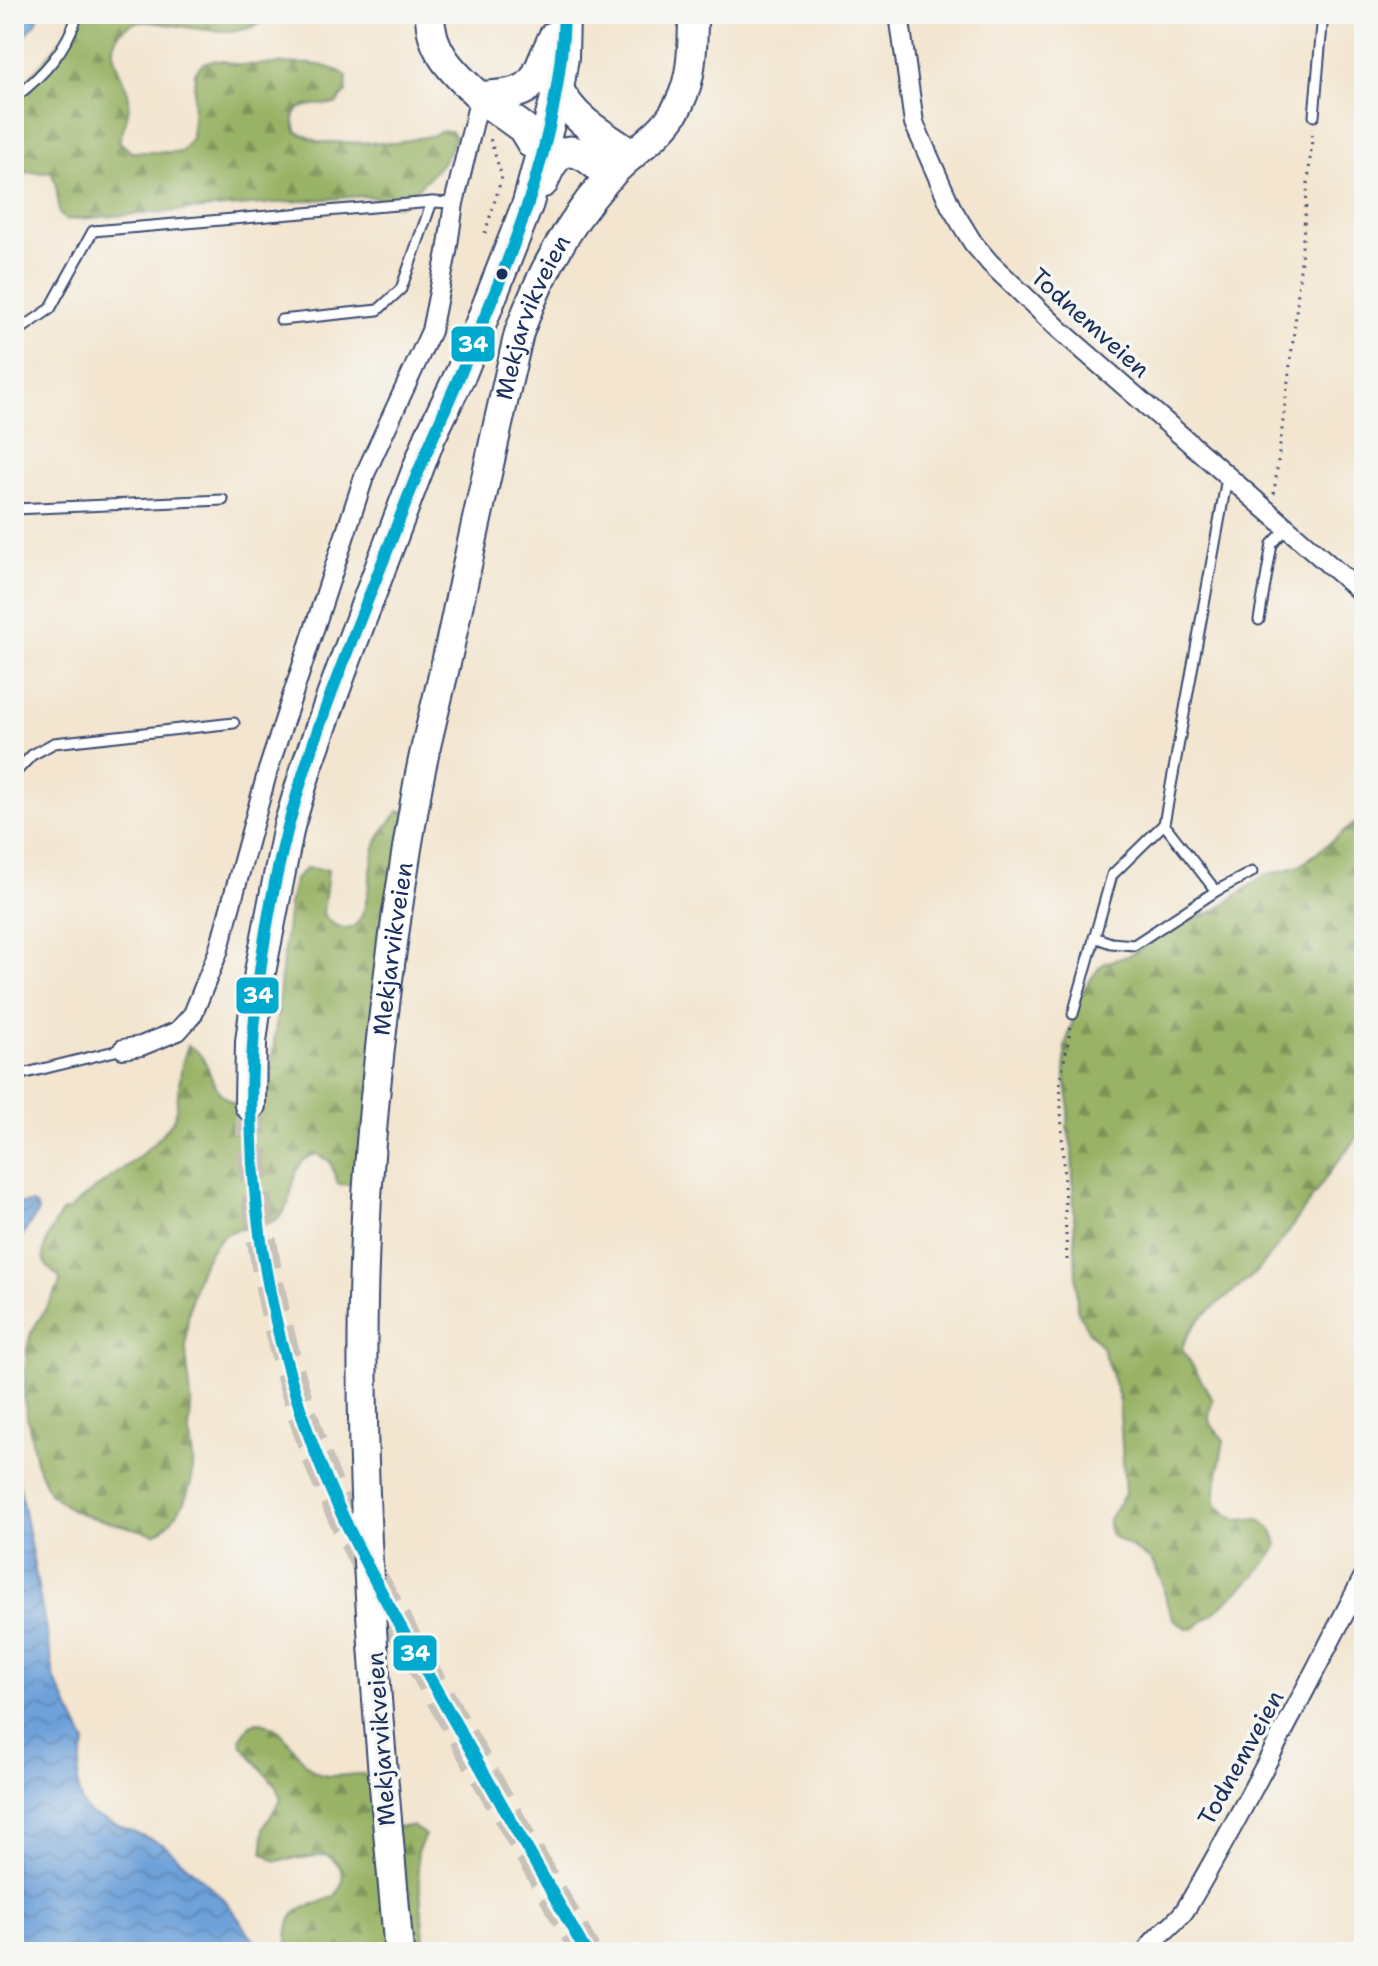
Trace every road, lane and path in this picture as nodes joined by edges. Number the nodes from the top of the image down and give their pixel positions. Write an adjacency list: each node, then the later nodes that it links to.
1 (78, 14): 9 (lane)
2 (430, 14): 8 (main road)
3 (693, 14): 13 (main road, Mekjarvikveien)
4 (899, 14): 22 (street, Todnemveien)
5 (1323, 14): 10 (lane)
6 (562, 19): 7 (highway); 8 (highway); 12 (highway)
7 (558, 90): 12 (highway); 13 (highway)
8 (480, 97): 12 (highway); 16 (street)
9 (14, 98)
10 (1314, 116): 25 (path)
11 (489, 135): 18 (path)
12 (539, 143): 17 (highway); 21 (highway)
13 (631, 155): 14 (main road, Mekjarvikveien)
14 (609, 176): 17 (highway); 41 (main road, Mekjarvikveien)
15 (432, 202): 16 (lane); 19 (lane); 20 (lane)
16 (454, 203): 36 (street)
17 (528, 203): 21 (highway)
18 (485, 233)
19 (281, 320)
20 (14, 334)
21 (430, 437): 38 (highway)
22 (1227, 478): 25 (street, Todnemveien); 31 (lane)
23 (223, 500): 24 (lane)
24 (14, 509)
25 (1268, 513): 26 (street, Todnemveien)
26 (1286, 529): 27 (street, Todnemveien); 28 (lane)
27 (1364, 595)
28 (1259, 620)
29 (234, 723): 30 (lane)
30 (14, 774)
31 (1164, 824): 33 (lane); 34 (lane)
32 (1252, 872): 33 (lane)
33 (1216, 891): 34 (lane)
34 (1094, 937): 35 (lane)
35 (1073, 1014): 39 (path)
36 (123, 1049): 37 (lane)
37 (14, 1076)
38 (250, 1105)
39 (1067, 1260)
40 (1364, 1576): 42 (street, Todnemveien)
41 (399, 1952)
42 (1146, 1952)

